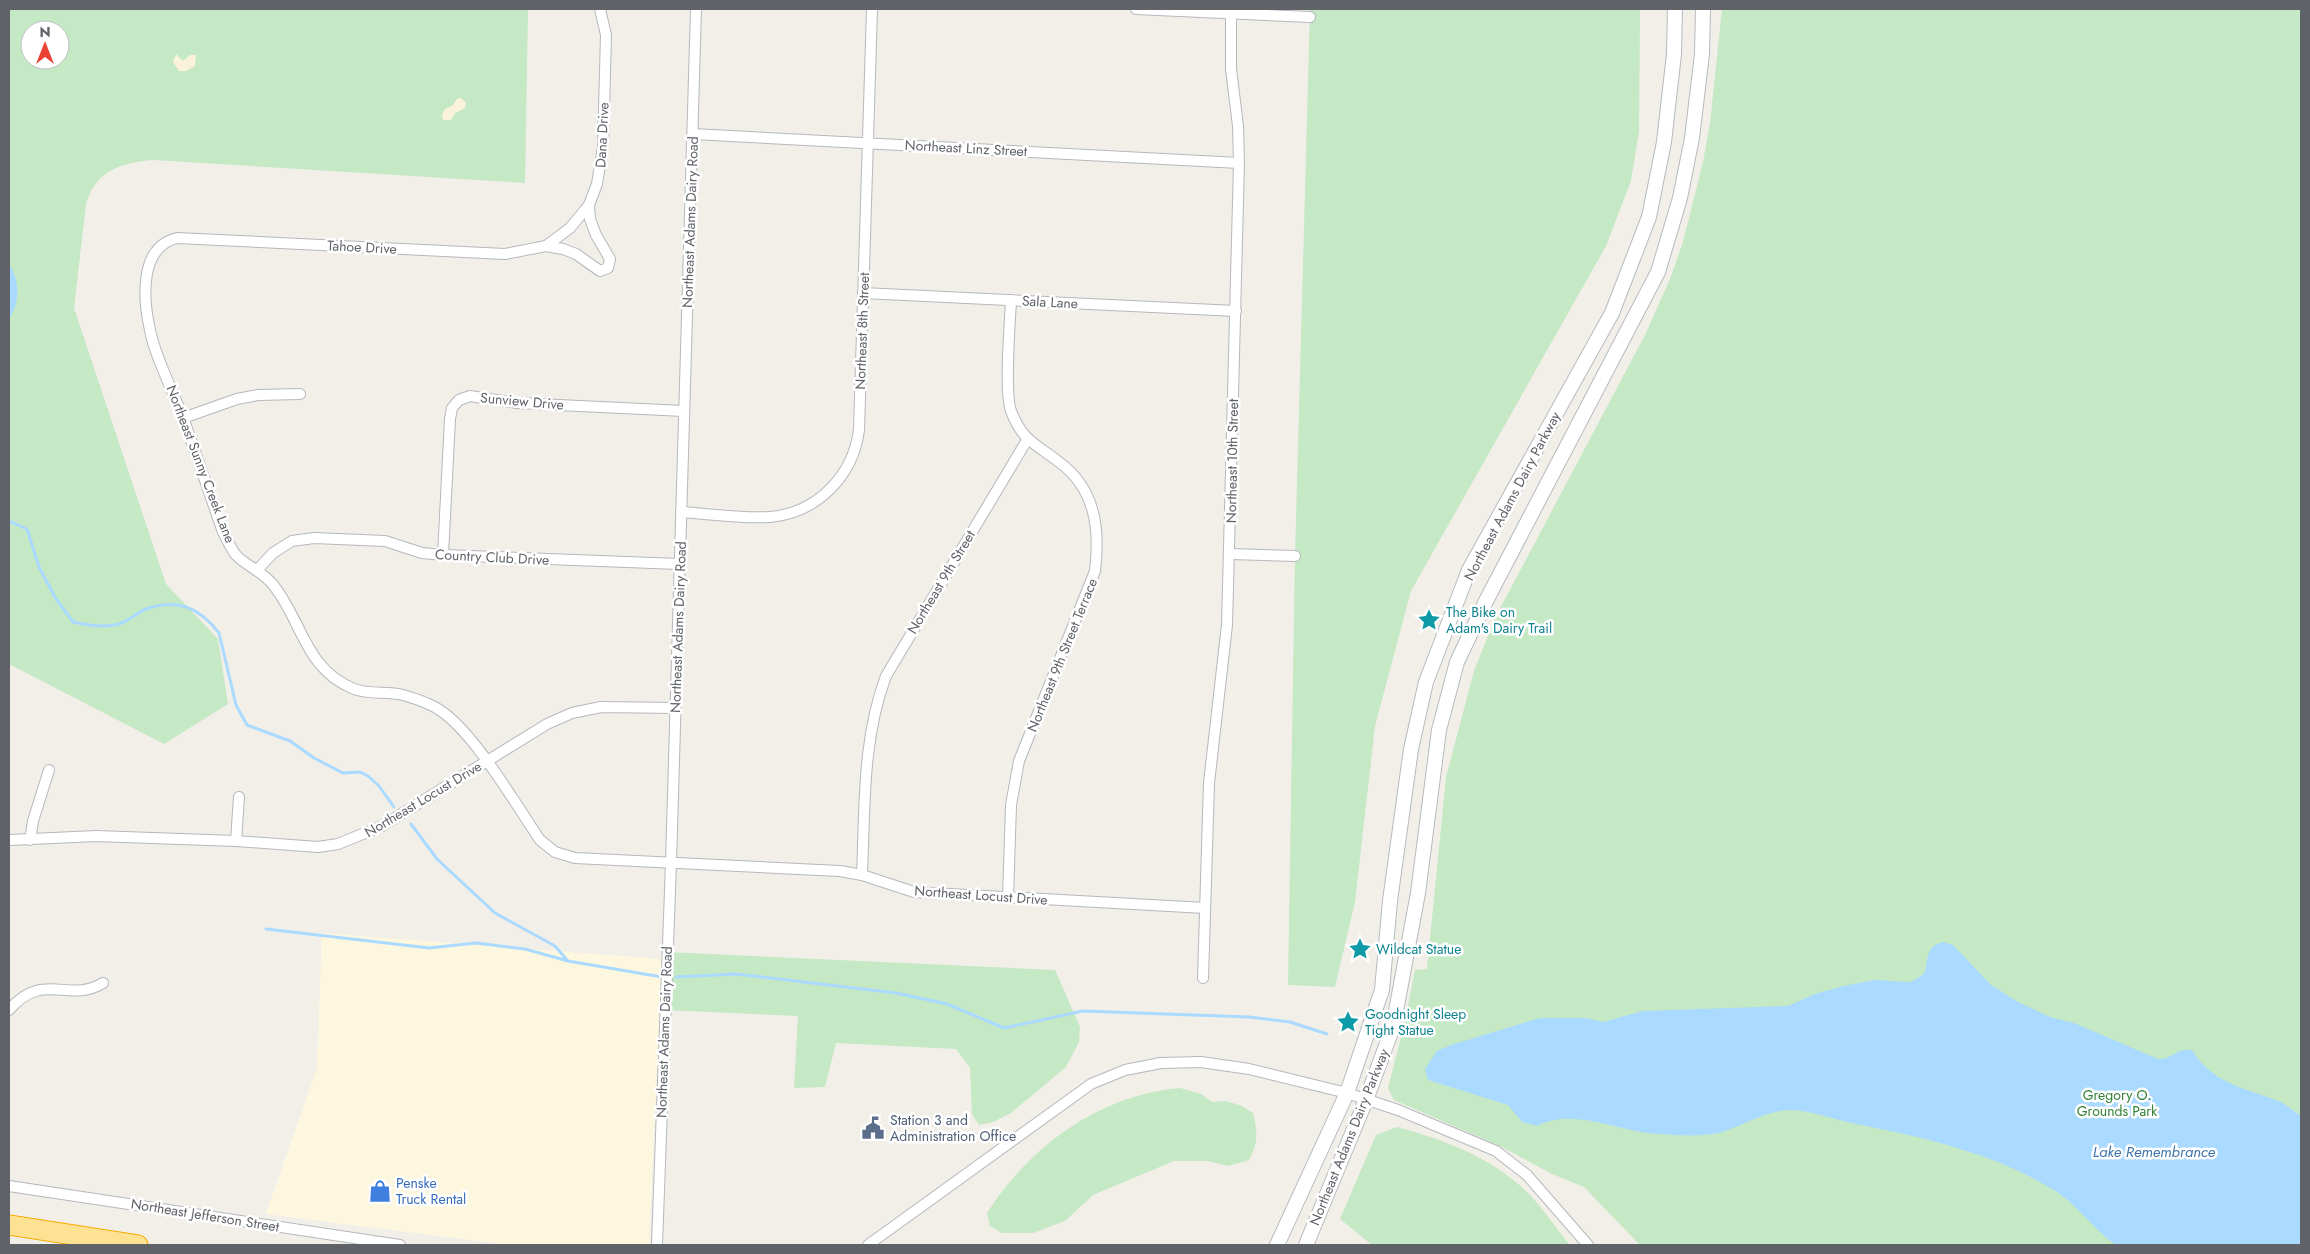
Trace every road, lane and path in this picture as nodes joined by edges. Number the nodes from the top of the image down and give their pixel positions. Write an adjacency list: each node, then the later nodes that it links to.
1 (600, 9): 12 (street, Dana Drive)
2 (696, 9): 9 (street, Northeast Adams Dairy Road)
3 (872, 9): 10 (street, Northeast 8th Street)
4 (1136, 9): 7 (street)
5 (1675, 9): 42 (main road, Northeast Adams Dairy Parkway)
6 (1703, 9): 43 (main road, Northeast Adams Dairy Parkway)
7 (1231, 13): 8 (street); 11 (street, Northeast 10th Street)
8 (1310, 16)
9 (693, 134): 10 (street, Northeast Linz Street); 19 (street, Northeast Adams Dairy Road)
10 (867, 143): 11 (street, Northeast Linz Street); 15 (street, Northeast 8th Street)
11 (1239, 163): 17 (street, Northeast 10th Street)
12 (589, 205): 14 (street, Tahoe Drive); 14 (street, Tahoe Drive)
13 (177, 238): 14 (street, Tahoe Drive); 20 (street, Northeast Sunny Creek Lane)
14 (546, 246)
15 (863, 293): 16 (street, Sala Lane); 22 (street, Northeast 8th Street)
16 (1011, 300): 17 (street, Sala Lane); 21 (street)
17 (1236, 311): 23 (street, Northeast 10th Street)
18 (300, 394): 20 (street)
19 (684, 411): 22 (street, Northeast Adams Dairy Road); 24 (street, Sunview Drive)
20 (183, 418): 27 (street, Northeast Sunny Creek Lane)
21 (1027, 440): 36 (street, Northeast 9th Street); 37 (street, Northeast 9th Street Terrace)
22 (681, 512): 26 (street, Northeast Adams Dairy Road)
23 (1230, 554): 25 (street); 38 (street, Northeast 10th Street)
24 (443, 555): 26 (street, Country Club Drive); 27 (street, Country Club Drive)
25 (1295, 556)
26 (679, 564): 28 (street, Northeast Adams Dairy Road)
27 (258, 569): 29 (street, Northeast Sunny Creek Lane)
28 (675, 708): 29 (street, Northeast Locust Drive); 35 (street, Northeast Adams Dairy Road)
29 (486, 761): 34 (street, Northeast Locust Drive); 35 (street, Northeast Sunny Creek Lane)
30 (49, 770): 33 (street)
31 (239, 797): 34 (street)
32 (9, 840): 33 (street, Northeast Locust Drive)
33 (30, 840): 34 (street, Northeast Locust Drive)
34 (236, 841)
35 (671, 863): 36 (street, Northeast Locust Drive); 48 (street, Northeast Adams Dairy Road)
36 (862, 875): 37 (street, Northeast Locust Drive)
37 (1008, 897): 38 (street, Northeast Locust Drive)
38 (1204, 908): 39 (street, Northeast 10th Street)
39 (1202, 978)
40 (103, 983): 41 (street)
41 (9, 1010)
42 (1347, 1093): 43 (street); 49 (street); 50 (main road, Northeast Adams Dairy Parkway)
43 (1366, 1100): 51 (main road, Northeast Adams Dairy Parkway); 52 (street)
44 (9, 1186): 47 (street, Northeast Jefferson Street)
45 (9, 1225): 46 (highway)
46 (138, 1245)
47 (400, 1245)
48 (656, 1245)
49 (868, 1245)
50 (1277, 1245)
51 (1306, 1245)
52 (1588, 1245)

